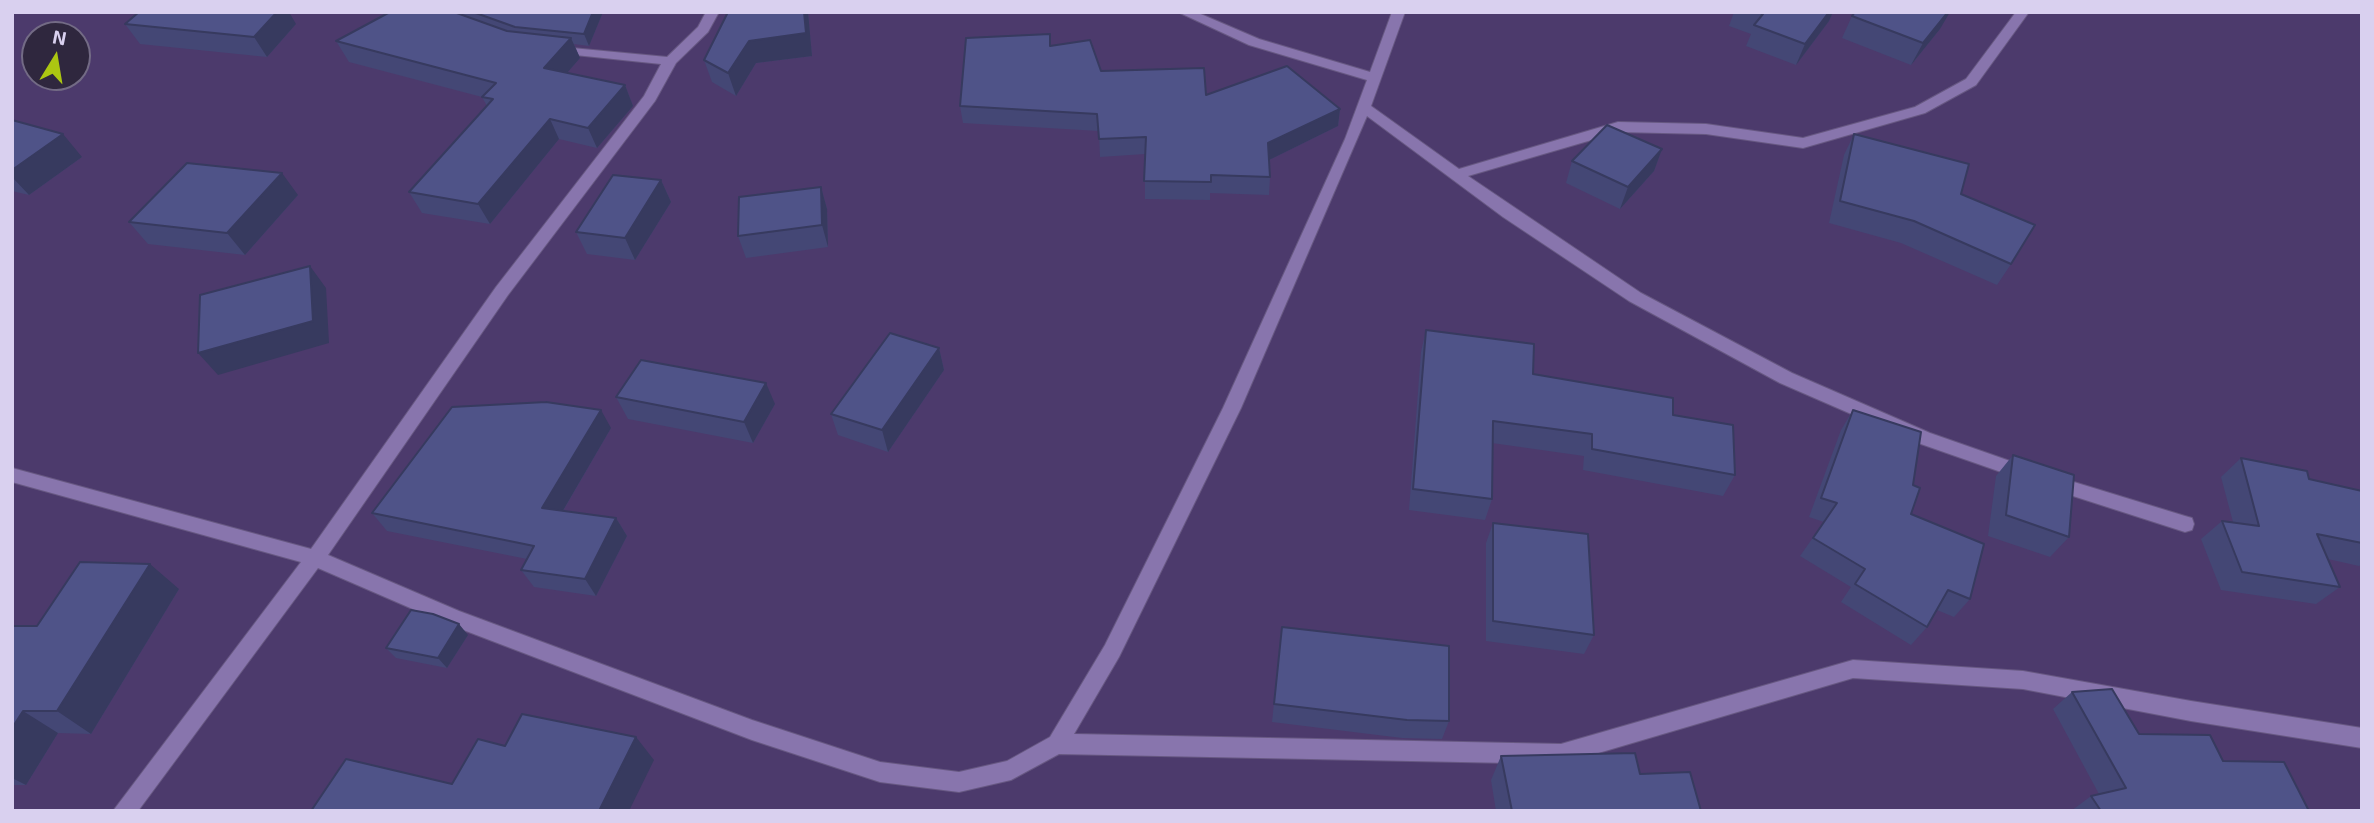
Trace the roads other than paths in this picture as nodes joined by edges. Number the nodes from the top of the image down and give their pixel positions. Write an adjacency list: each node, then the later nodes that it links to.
1 (713, 12): 6 (street)
2 (1184, 12): 7 (street)
3 (1399, 12): 7 (street)
4 (2023, 12): 9 (street)
5 (546, 48): 6 (street)
6 (670, 61): 12 (street)
7 (1375, 78): 8 (street)
8 (1364, 107): 9 (street); 14 (street)
9 (1456, 175): 11 (street)
10 (12, 475): 12 (street)
11 (2185, 524)
12 (315, 558): 14 (street); 15 (street)
13 (2362, 738): 14 (street)
14 (1057, 744)
15 (124, 811)

